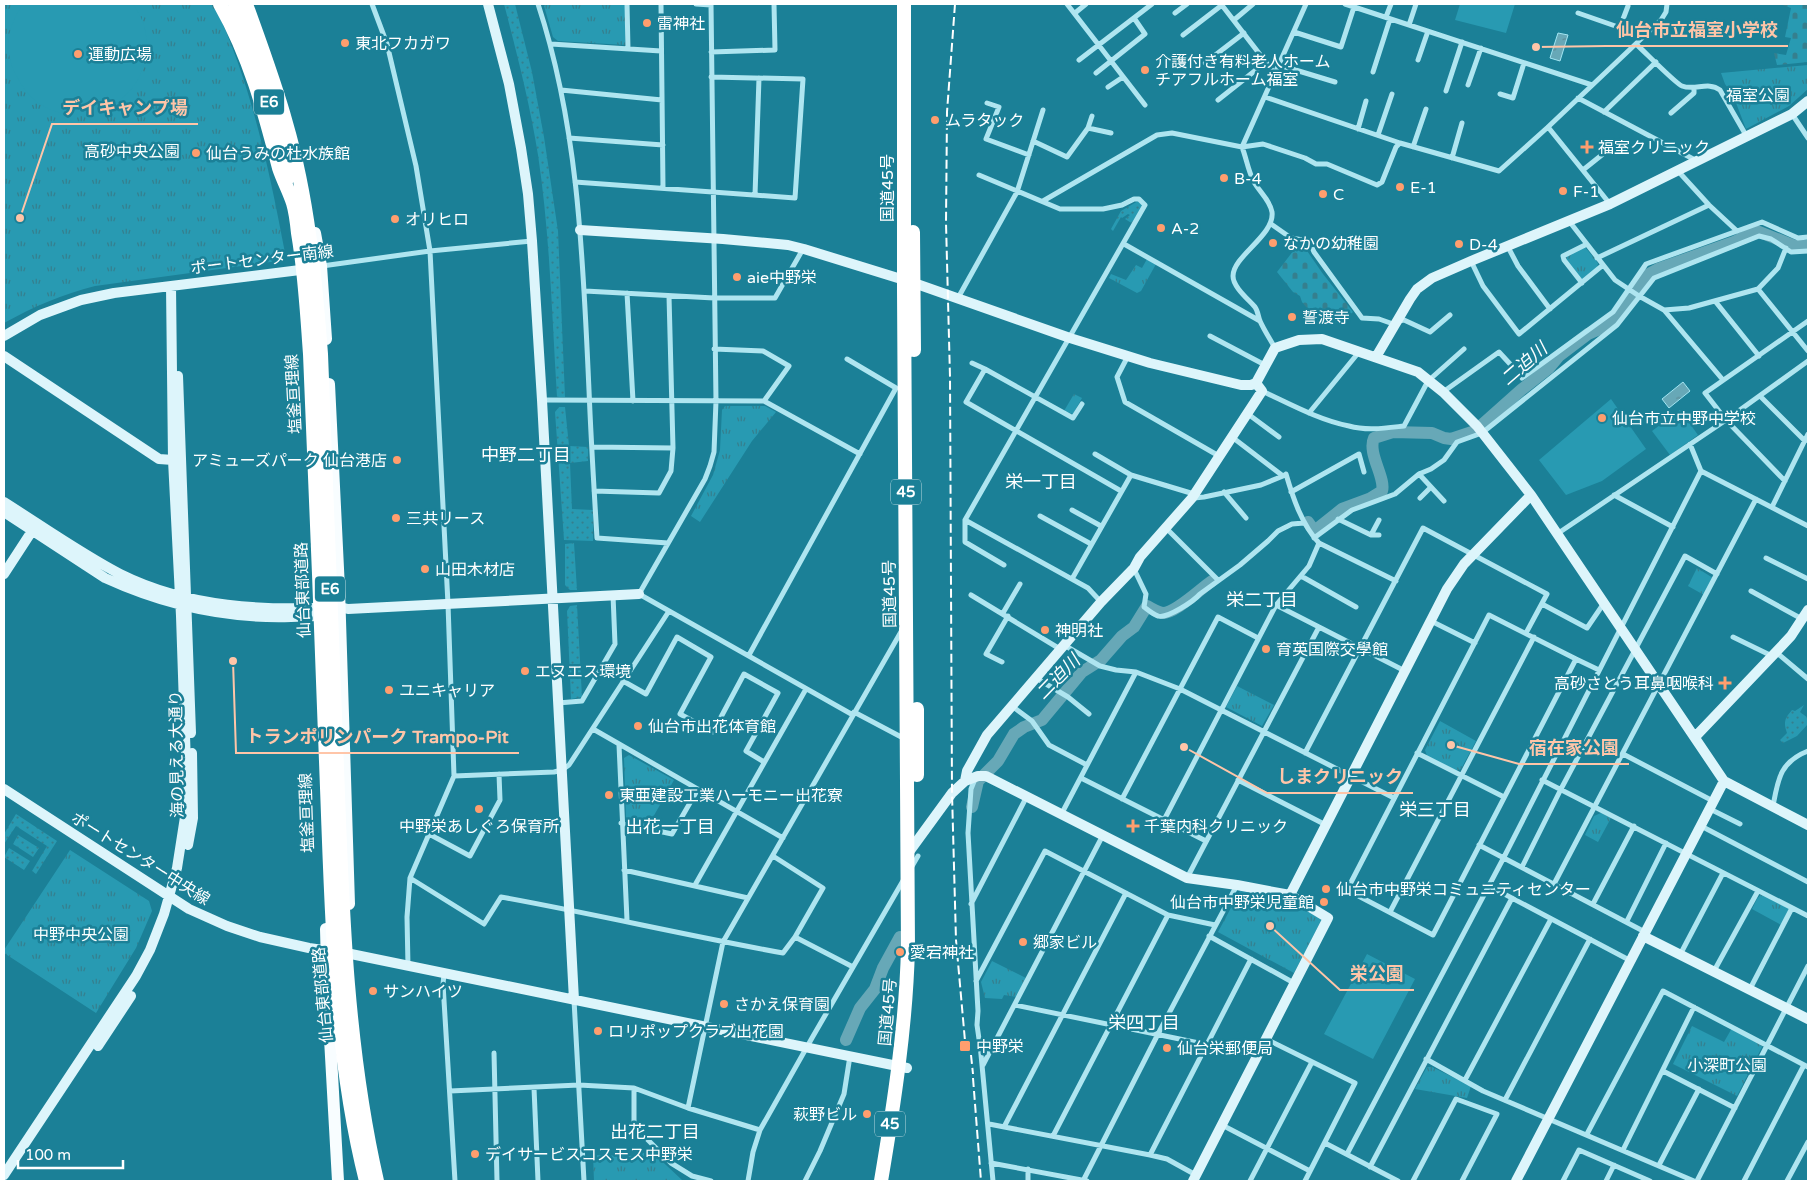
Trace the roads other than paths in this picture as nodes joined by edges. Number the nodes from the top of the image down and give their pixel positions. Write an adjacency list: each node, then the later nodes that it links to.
1 (220, 4): 113 (highway, bridge)
2 (233, 4): 113 (highway, 仙台東部道路 / E6, bridge); 134 (main road, 塩釜亘理線)
3 (246, 4): 459 (highway, 仙台東部道路 / E6, bridge)
4 (252, 4): 133 (main road)
5 (372, 4): 128 (street)
6 (488, 4): 122 (street)
7 (538, 4): 42 (street)
8 (627, 4): 46 (street)
9 (661, 4): 47 (street)
10 (696, 4): 11 (street)
11 (711, 4): 48 (street)
12 (774, 4): 48 (street)
13 (904, 4): 135 (highway, 国道45号 / 45)
14 (913, 4): 135 (highway, 国道45号 / 45)
15 (1067, 4): 28 (street)
16 (1086, 4): 28 (street)
17 (1187, 4): 29 (street)
18 (1222, 4): 33 (street); 39 (street)
19 (1253, 4): 33 (street)
20 (1306, 4): 37 (street)
21 (1345, 4): 26 (street)
22 (1390, 4): 32 (street)
23 (1416, 4): 34 (street)
24 (1667, 4): 40 (street)
25 (1148, 5): 31 (street)
26 (1353, 5): 32 (street); 37 (street)
27 (1628, 6): 35 (street)
28 (1075, 13): 44 (street)
29 (1175, 13)
30 (1578, 13): 35 (street)
31 (1134, 18): 44 (street); 51 (street)
32 (1388, 18): 34 (street); 57 (street)
33 (1234, 20): 38 (street)
34 (1409, 25): 36 (street)
35 (1620, 27): 40 (street)
36 (1428, 31): 41 (street); 50 (street)
37 (1294, 32): 56 (street)
38 (1244, 33): 52 (street); 54 (street)
39 (1182, 35)
40 (1644, 36): 43 (street)
41 (1462, 42): 45 (street); 69 (street)
42 (552, 44): 46 (street); 68 (street)
43 (1636, 44): 53 (street); 65 (street)
44 (1099, 45): 49 (street); 51 (street)
45 (1481, 48): 55 (street); 64 (street)
46 (628, 49): 47 (street)
47 (661, 52): 74 (street)
48 (711, 52): 61 (street)
49 (1079, 60)
50 (1418, 60)
51 (1111, 61): 58 (street); 60 (street)
52 (1266, 62): 59 (street); 75 (street)
53 (1656, 62): 67 (street); 82 (street)
54 (1205, 63)
55 (1524, 63): 65 (street); 71 (street)
56 (1279, 65): 59 (street); 63 (street)
57 (1373, 72)
58 (1096, 73)
59 (1275, 74): 72 (street)
60 (1124, 76): 66 (street); 79 (street)
61 (711, 77): 62 (street); 109 (street)
62 (759, 78): 111 (street); 111 (street)
63 (1335, 82)
64 (1468, 85)
65 (1592, 85): 73 (street)
66 (1108, 87)
67 (1694, 88): 83 (street); 92 (street)
68 (561, 90): 74 (street); 93 (street)
69 (1446, 91)
70 (1392, 94): 91 (street)
71 (1500, 94)
72 (1265, 96): 89 (street); 98 (street)
73 (1578, 98): 82 (street); 87 (street)
74 (662, 100): 97 (street)
75 (1218, 100)
76 (1366, 101): 89 (street)
77 (1808, 101): 84 (street)
78 (987, 103): 101 (street)
79 (1145, 105)
80 (1426, 109): 99 (street)
81 (1043, 110): 95 (street)
82 (1604, 112): 103 (street)
83 (1671, 113)
84 (1792, 114): 92 (street); 94 (street)
85 (1092, 116): 88 (street)
86 (1462, 123): 102 (street)
87 (1548, 127): 102 (street); 104 (street)
88 (1088, 128): 90 (street); 95 (street)
89 (1358, 128): 91 (street)
90 (1111, 133)
91 (1378, 135): 96 (street)
92 (1747, 137): 103 (street)
93 (569, 138): 97 (street); 107 (street)
94 (1808, 138)
95 (1033, 141): 101 (street)
96 (1400, 143): 98 (street); 99 (street)
97 (663, 145): 108 (street)
98 (1242, 147): 112 (street); 117 (street)
99 (1413, 147): 102 (street)
100 (1608, 150): 104 (street)
101 (1029, 155): 110 (street)
102 (1452, 158)
103 (1697, 161): 105 (street)
104 (1583, 170): 114 (street)
105 (1678, 171): 114 (street); 115 (street)
106 (979, 175): 110 (street)
107 (575, 182): 108 (street); 118 (street)
108 (663, 188): 109 (street)
109 (713, 192): 111 (street); 120 (street)
110 (1017, 192): 112 (street); 145 (street)
111 (755, 195)
112 (1043, 201): 123 (street)
113 (293, 204): 458 (highway, 仙台東部道路 / E6, bridge)
114 (1610, 204): 116 (street)
115 (1709, 204): 119 (street); 130 (street)
116 (1568, 221): 124 (street); 125 (street)
117 (1271, 224): 151 (street); 153 (street)
118 (580, 230): 120 (street); 140 (street)
119 (1737, 231): 121 (street); 138 (street)
120 (714, 238): 126 (street); 144 (street)
121 (1808, 238)
122 (532, 241): 128 (street, ポートセンター南線); 180 (street)
123 (1124, 244): 151 (street); 157 (street)
124 (1587, 244): 130 (street); 136 (street)
125 (1508, 247): 131 (street); 148 (street)
126 (804, 248): 135 (street); 144 (street)
127 (1786, 248): 129 (street); 139 (street); 143 (street)
128 (430, 251): 133 (street, ポートセンター南線); 262 (street)
129 (1808, 252)
130 (1597, 258): 132 (street)
131 (1470, 261): 148 (street); 153 (street)
132 (1603, 265): 136 (street); 138 (street)
133 (321, 266): 134 (street, ポートセンター南線); 266 (main road)
134 (300, 270): 137 (street, ポートセンター南線); 268 (main road, 塩釜亘理線)
135 (909, 281): 145 (street); 271 (highway, 国道45号 / 45); 345 (highway, 国道45号 / 45)
136 (1582, 283): 148 (street)
137 (171, 286): 147 (street); 155 (street, ポートセンター南線)
138 (1629, 289): 143 (street); 173 (street)
139 (1758, 289): 146 (street); 154 (street)
140 (585, 291): 141 (street); 181 (street)
141 (627, 293): 142 (street); 182 (street)
142 (669, 296): 144 (street); 183 (street)
143 (1638, 296): 149 (street); 190 (street)
144 (714, 298): 159 (street)
145 (958, 298): 157 (street)
146 (1715, 301): 149 (street); 165 (street)
147 (172, 307): 202 (street); 259 (street, 海の見える大通り)
148 (1550, 309)
149 (1664, 310): 175 (street)
150 (1450, 315): 153 (street)
151 (1260, 321): 158 (street)
152 (1808, 321): 154 (street)
153 (1397, 323): 166 (street)
154 (1793, 332): 161 (street); 165 (street)
155 (4, 336)
156 (1210, 336): 171 (street)
157 (1070, 338): 164 (street); 179 (street)
158 (1275, 348): 162 (street); 171 (street)
159 (714, 349): 184 (street); 185 (street)
160 (1464, 349): 174 (street)
161 (1808, 351)
162 (1359, 352): 166 (street); 187 (street)
163 (4, 356): 202 (street)
164 (1128, 356): 176 (street); 201 (street)
165 (1759, 356): 175 (street)
166 (1376, 357): 174 (street)
167 (847, 359): 199 (street)
168 (1808, 362): 178 (street)
169 (972, 363): 172 (street)
170 (1511, 365): 177 (street)
171 (1265, 366): 176 (street)
172 (985, 368): 179 (street); 191 (street)
173 (1522, 378)
174 (1428, 380): 177 (street); 187 (street)
175 (1723, 380): 189 (street)
176 (1259, 387): 187 (street); 188 (street)
177 (1442, 392): 190 (street)
178 (1760, 396): 189 (street); 195 (street)
179 (1036, 398): 186 (street); 191 (street)
180 (542, 400): 181 (street); 258 (street)
181 (589, 400): 182 (street); 197 (street)
182 (632, 401): 183 (street)
183 (672, 401): 184 (street); 198 (street)
184 (716, 401): 185 (street); 239 (street)
185 (764, 401): 199 (street)
186 (1082, 404)
187 (1309, 412)
188 (1248, 414): 193 (street); 194 (street)
189 (1726, 420): 196 (street); 208 (street)
190 (1480, 430): 206 (street); 214 (street)
191 (1017, 432): 211 (street); 227 (street)
192 (1808, 434): 195 (street)
193 (1279, 436)
194 (1232, 437): 201 (street); 207 (street)
195 (1805, 441): 208 (street)
196 (1690, 444): 203 (street); 215 (street)
197 (592, 447): 198 (street); 210 (street)
198 (673, 448): 210 (street)
199 (860, 454): 284 (street)
200 (1095, 454): 205 (street)
201 (1219, 456): 216 (street)
202 (173, 460): 259 (street)
203 (1701, 471): 218 (street); 232 (street)
204 (1364, 472): 213 (street)
205 (1131, 474): 211 (street); 216 (street)
206 (1419, 474): 209 (street); 226 (street)
207 (1283, 476): 212 (street); 213 (street)
208 (1785, 481): 221 (street)
209 (1431, 487): 217 (street); 219 (street)
210 (594, 491): 239 (street)
211 (1121, 491): 230 (street)
212 (1224, 492): 216 (street); 225 (street)
213 (1291, 492): 229 (street)
214 (1531, 495): 235 (street); 242 (street)
215 (1614, 495): 232 (street); 235 (street)
216 (1193, 496): 233 (street)
217 (1420, 498)
218 (1756, 499): 221 (street); 247 (street)
219 (1444, 501)
220 (4, 502): 259 (street)
221 (1772, 508): 231 (street)
222 (1072, 510): 230 (street)
223 (4, 512): 234 (street)
224 (1040, 516): 241 (street)
225 (1246, 518)
226 (1338, 518): 236 (street); 238 (street)
227 (965, 520): 244 (street); 250 (street)
228 (1379, 520): 236 (street)
229 (1304, 523): 238 (street); 251 (street)
230 (1101, 526): 241 (street)
231 (1808, 526)
232 (1673, 527): 274 (street)
233 (1166, 528): 245 (street); 251 (street)
234 (32, 531): 246 (street); 259 (street)
235 (1557, 534): 261 (street)
236 (1371, 535): 237 (street)
237 (1380, 535)
238 (1314, 538): 240 (street)
239 (668, 542): 255 (street)
240 (1319, 543): 248 (street); 252 (street)
241 (1091, 544): 250 (street)
242 (1474, 554): 252 (street); 263 (street); 272 (street)
243 (1766, 558): 249 (street)
244 (1004, 566)
245 (1134, 568): 251 (street); 260 (street)
246 (4, 574)
247 (1717, 574): 282 (street); 293 (street)
248 (1301, 576): 264 (street); 265 (street)
249 (1808, 579)
250 (1072, 580): 260 (street)
251 (1218, 580)
252 (1396, 581): 281 (street)
253 (1020, 584): 270 (street)
254 (1751, 591): 269 (street)
255 (639, 594): 256 (street); 267 (street)
256 (613, 595): 258 (street); 296 (street)
257 (971, 595): 270 (street)
258 (552, 598): 262 (street); 296 (street)
259 (183, 601): 268 (street); 370 (street, 海の見える大通り)
260 (1101, 602): 280 (street)
261 (1604, 603): 263 (street); 274 (street)
262 (448, 604): 266 (street); 315 (street)
263 (1542, 604): 275 (street)
264 (1276, 605): 273 (street); 278 (street)
265 (1356, 607)
266 (343, 610): 268 (street); 389 (main road)
267 (669, 610): 284 (street); 292 (street)
268 (316, 613): 387 (main road, 塩釜亘理線)
269 (1807, 614): 283 (street)
270 (1005, 615): 280 (street); 286 (street)
271 (907, 620): 299 (street); 304 (highway, 国道45号 / 45)
272 (1430, 621): 279 (street); 288 (street)
273 (1319, 627): 281 (street); 302 (street)
274 (1621, 628): 282 (street); 287 (street)
275 (1526, 633): 276 (street); 279 (street)
276 (1534, 637): 285 (street); 314 (street)
277 (1733, 637): 283 (street)
278 (1258, 638): 295 (street); 298 (street)
279 (1475, 643): 308 (street)
280 (1062, 647): 289 (street); 290 (street)
281 (1360, 648): 288 (street); 307 (street)
282 (1636, 650): 293 (street); 325 (street)
283 (1774, 654): 291 (street); 303 (street)
284 (749, 655): 294 (street)
285 (1576, 658): 287 (street); 327 (street)
286 (1002, 662)
287 (1599, 670): 320 (street)
288 (1405, 671): 317 (street)
289 (1136, 672): 295 (street); 311 (street)
290 (1036, 678): 297 (street); 300 (street)
291 (1808, 679)
292 (623, 681): 301 (street); 310 (street)
293 (1660, 685): 303 (street); 309 (street)
294 (806, 690): 299 (street); 310 (street)
295 (1180, 690): 298 (street); 329 (street)
296 (558, 704): 312 (street)
297 (1012, 706): 311 (street); 321 (street)
298 (1220, 710): 302 (street); 335 (street)
299 (853, 713): 304 (street); 344 (street)
300 (1089, 714)
301 (593, 729): 305 (street); 312 (street)
302 (1264, 732): 307 (street); 319 (street)
303 (1695, 737): 322 (street)
304 (907, 741): 349 (highway, 国道45号 / 45)
305 (620, 744): 324 (street); 336 (street)
306 (1808, 751): 332 (street)
307 (1305, 753): 317 (street)
308 (1417, 754): 314 (street); 328 (street)
309 (1623, 754): 330 (street); 331 (street)
310 (764, 762): 333 (street)
311 (1087, 765): 318 (street)
312 (562, 770): 313 (street); 374 (street)
313 (499, 774): 315 (street); 342 (street)
314 (1461, 775): 327 (street); 375 (street)
315 (454, 776): 342 (street)
316 (980, 776): 321 (street); 326 (street); 372 (street)
317 (1351, 776): 328 (street); 339 (street)
318 (1081, 778): 329 (street); 334 (street)
319 (1238, 780): 339 (street); 346 (street)
320 (1542, 780): 325 (street); 352 (street)
321 (965, 781): 345 (street)
322 (1724, 781): 330 (street); 332 (street)
323 (4, 789): 370 (street, ポートセンター中央線)
324 (698, 789): 333 (street); 336 (street)
325 (1560, 789): 331 (street); 353 (street)
326 (1027, 796): 334 (street); 372 (street)
327 (1504, 797): 348 (street)
328 (1394, 798): 375 (street)
329 (1122, 799): 335 (street)
330 (1712, 805): 337 (street); 341 (street)
331 (1595, 806): 340 (street); 361 (street)
332 (1774, 806): 338 (street)
333 (736, 811): 344 (street); 363 (street)
334 (1062, 813): 343 (street)
335 (1164, 820): 346 (street)
336 (622, 823): 354 (street)
337 (1740, 824)
338 (1808, 825)
339 (1326, 826): 367 (street)
340 (1634, 826): 347 (street); 371 (street)
341 (1700, 826): 350 (street); 360 (street)
342 (429, 834): 358 (street)
343 (1103, 835): 356 (street); 359 (street)
344 (784, 838): 351 (street)
345 (918, 839): 349 (highway, 国道45号 / 45)
346 (1206, 841): 359 (street)
347 (1666, 843): 350 (street); 380 (street)
348 (1479, 845): 352 (street); 375 (street)
349 (913, 854): 355 (highway, 国道45号 / 45); 420 (highway, 国道45号 / 45)
350 (1686, 854): 357 (street); 382 (street)
351 (773, 856): 368 (street); 384 (street)
352 (1503, 858): 353 (street); 364 (street)
353 (1522, 868): 361 (street)
354 (624, 870): 363 (street); 379 (street)
355 (909, 871): 394 (street); 420 (highway, 国道45号 / 45)
356 (1084, 871): 366 (street); 397 (street); 401 (street)
357 (1722, 873): 365 (street); 388 (street)
358 (410, 878): 374 (street); 392 (street)
359 (1187, 878): 362 (street)
360 (1808, 882)
361 (1554, 884): 371 (street)
362 (1237, 885): 367 (street); 381 (street)
363 (695, 886): 368 (street)
364 (1487, 887): 369 (street); 444 (street)
365 (1758, 891): 373 (street); 395 (street)
366 (1126, 894): 376 (street); 404 (street)
367 (1290, 895): 398 (street)
368 (748, 898): 386 (street)
369 (1512, 898): 378 (street); 416 (street)
370 (172, 899): 387 (street, ポートセンター中央線); 452 (street); 455 (street, 海の見える大通り)
371 (1593, 904): 380 (street)
372 (971, 905): 397 (street)
373 (1792, 908): 377 (street); 399 (street)
374 (568, 909): 379 (street); 400 (street)
375 (1390, 912)
376 (1168, 915): 381 (street); 406 (street)
377 (1808, 916)
378 (1551, 919): 385 (street); 422 (street)
379 (626, 920): 386 (street)
380 (1627, 921): 382 (street)
381 (1214, 926): 383 (street)
382 (1644, 934): 388 (street); 391 (street)
383 (1209, 936): 390 (street); 408 (street)
384 (795, 937): 386 (street); 394 (street)
385 (1590, 940): 391 (street); 429 (street)
386 (723, 942): 407 (street)
387 (327, 952): 389 (street, ポートセンター中央線); 456 (main road, 塩釜亘理線)
388 (1680, 953): 395 (street)
389 (351, 954): 392 (street, ポートセンター中央線); 457 (main road)
390 (1251, 959): 398 (street); 410 (street)
391 (1631, 961): 432 (street)
392 (408, 966): 396 (street, ポートセンター中央線)
393 (1808, 966): 403 (street)
394 (853, 967): 412 (street)
395 (1714, 971): 399 (street)
396 (444, 974): 400 (street, ポートセンター中央線); 428 (street)
397 (976, 981): 418 (street)
398 (1295, 983): 409 (street)
399 (1750, 989): 403 (street)
400 (574, 1000): 407 (street, ポートセンター中央線); 423 (street)
401 (1015, 1005): 404 (street); 418 (street)
402 (1694, 1007): 411 (street); 421 (street); 437 (street)
403 (1786, 1008): 405 (street); 411 (street)
404 (1062, 1015): 406 (street); 435 (street)
405 (1808, 1019)
406 (1112, 1025): 408 (street); 438 (street)
407 (705, 1027): 412 (street, ポートセンター中央線); 430 (street)
408 (1158, 1034): 410 (street); 441 (street)
409 (1266, 1039): 414 (street); 417 (street)
410 (1207, 1044): 414 (street); 445 (street)
411 (1768, 1045): 419 (street); 431 (street)
412 (806, 1047): 415 (street, ポートセンター中央線); 436 (street)
413 (494, 1054): 426 (street)
414 (1258, 1055): 434 (street)
415 (850, 1056): 420 (street, ポートセンター中央線); 466 (street)
416 (1426, 1059): 422 (street); 449 (street)
417 (1312, 1062): 440 (street); 442 (street)
418 (983, 1065): 433 (street)
419 (1806, 1066): 482 (street)
420 (903, 1067): 467 (highway, 国道45号 / 45); 468 (highway, 国道45号 / 45)
421 (1663, 1071): 427 (street); 443 (street)
422 (1465, 1080): 429 (street)
423 (579, 1085): 424 (street); 425 (street); 463 (street)
424 (534, 1088): 426 (street); 462 (street)
425 (634, 1088): 430 (street); 454 (street)
426 (495, 1089): 428 (street); 461 (street)
427 (1699, 1089): 431 (street); 448 (street)
428 (450, 1091): 460 (street)
429 (1505, 1100): 432 (street)
430 (688, 1108): 436 (street)
431 (1735, 1108): 481 (street)
432 (1549, 1118): 437 (street); 477 (street)
433 (988, 1124): 435 (street); 446 (street)
434 (1222, 1125): 442 (street); 453 (street)
435 (1004, 1127): 438 (street)
436 (760, 1130): 465 (street)
437 (1587, 1134): 443 (street)
438 (1053, 1136): 441 (street)
439 (1808, 1142): 483 (street)
440 (1325, 1143): 444 (street); 451 (street)
441 (1102, 1145): 445 (street); 471 (street)
442 (1267, 1149): 451 (street); 472 (street)
443 (1623, 1150): 448 (street)
444 (1346, 1154): 449 (street)
445 (1150, 1155): 453 (street)
446 (991, 1163): 450 (street); 469 (street)
447 (1614, 1165): 478 (street); 479 (street); 480 (street)
448 (1659, 1165): 481 (street)
449 (1370, 1167): 474 (street)
450 (1028, 1169): 470 (street); 471 (street)
451 (1310, 1171): 473 (street)
452 (4, 1175)
453 (1194, 1178)
454 (700, 1180): 464 (street)
455 (8, 1181)
456 (338, 1181)
457 (359, 1181)
458 (366, 1181)
459 (377, 1181)
460 (455, 1181)
461 (497, 1181)
462 (538, 1181)
463 (584, 1181)
464 (711, 1181)
465 (748, 1181)
466 (805, 1181)
467 (881, 1181)
468 (890, 1181)
469 (993, 1181)
470 (1028, 1181)
471 (1085, 1181)
472 (1250, 1181)
473 (1304, 1181)
474 (1398, 1181)
475 (1413, 1181): 476 (street)
476 (1462, 1181)
477 (1516, 1181)
478 (1563, 1181)
479 (1606, 1181)
480 (1650, 1181)
481 (1696, 1181)
482 (1744, 1181)
483 (1788, 1181)

